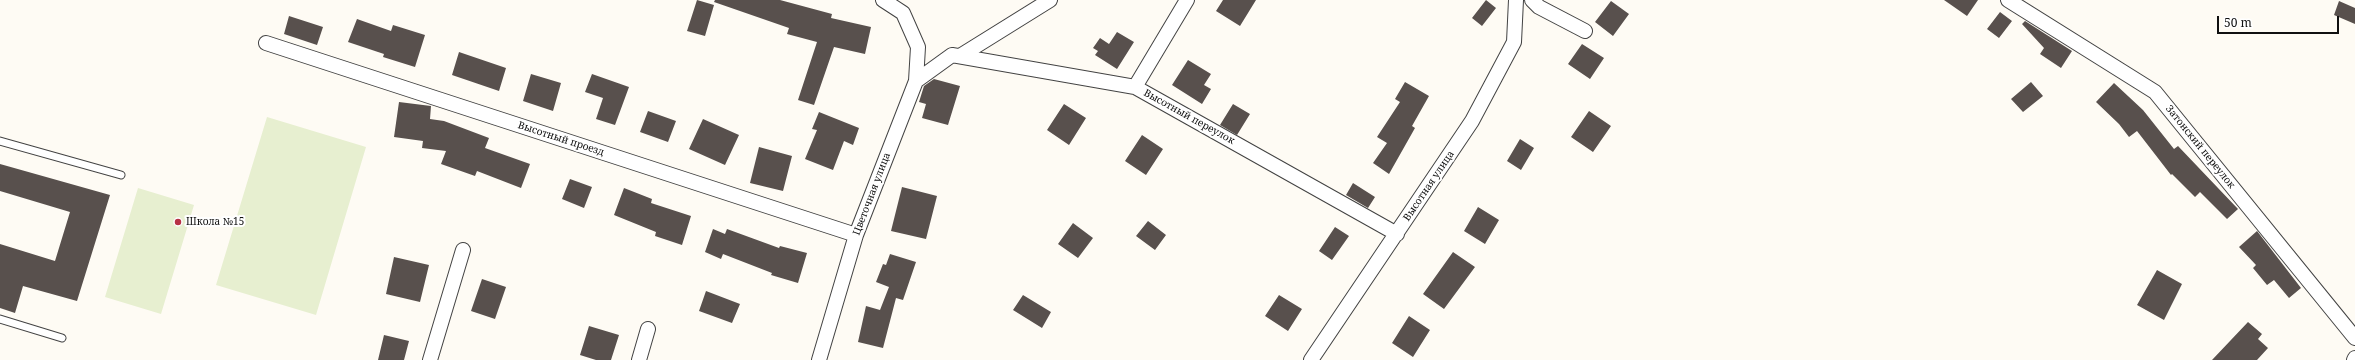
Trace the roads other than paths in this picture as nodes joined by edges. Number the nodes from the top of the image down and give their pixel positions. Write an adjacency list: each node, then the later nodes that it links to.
1 (884, 0): 10 (street)
2 (1050, 0): 9 (street)
3 (1187, 0): 11 (street)
4 (1516, 0): 14 (street, Высотная улица)
5 (1532, 0): 7 (street)
6 (2008, 0): 20 (street, Затонский переулок)
7 (1584, 31)
8 (266, 43): 15 (street, Высотный проезд)
9 (960, 56): 10 (street); 11 (street, Высотный переулок)
10 (916, 81): 15 (street, Цветочная улица)
11 (1135, 87): 14 (street, Высотный переулок)
12 (0, 141): 13 (lane)
13 (120, 175)
14 (1397, 234): 24 (street, Высотная улица)
15 (856, 235): 23 (street, Цветочная улица)
16 (463, 250): 21 (street)
17 (0, 319): 19 (lane)
18 (648, 330): 22 (street)
19 (62, 338)
20 (2355, 338)
21 (430, 360)
22 (639, 360)
23 (819, 360)
24 (1311, 360)

